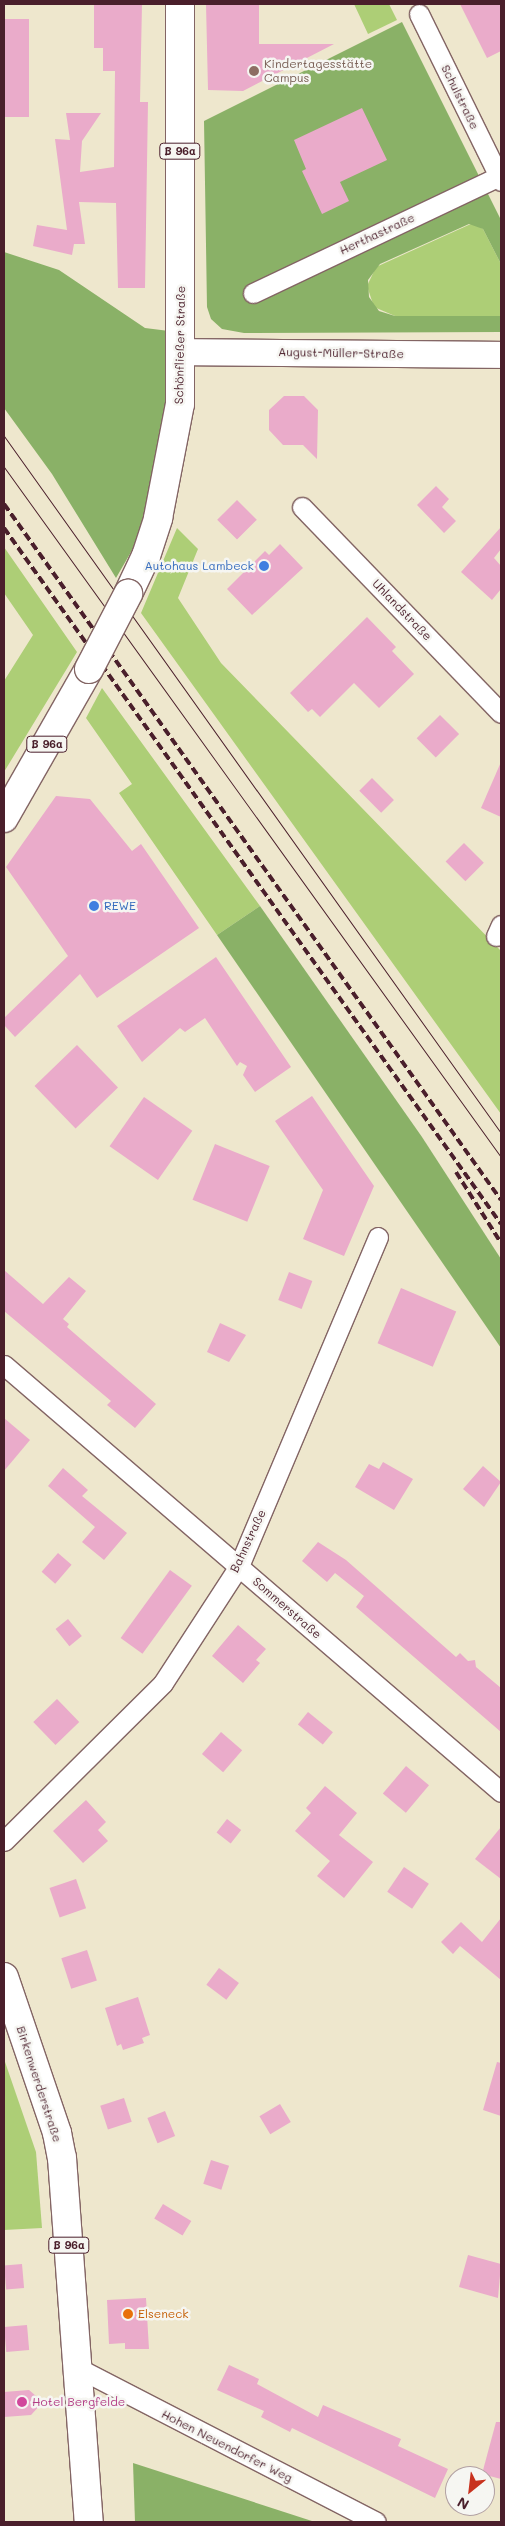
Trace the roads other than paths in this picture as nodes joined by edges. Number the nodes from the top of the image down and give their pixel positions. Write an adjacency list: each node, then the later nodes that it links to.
1 (180, 4): 5 (main road, Schönfließer Straße / B 96a)
2 (419, 14): 3 (street, Schulstraße)
3 (501, 177): 4 (street, Herthastraße)
4 (253, 293)
5 (181, 352): 6 (main road, August-Müller-Straße); 9 (main road, Schönfließer Straße / B 96a, bridge)
6 (501, 355)
7 (302, 507): 8 (street, Uhlandstraße)
8 (501, 713)
9 (4, 818)
10 (378, 1237): 12 (street, Bahnstraße)
11 (4, 1365): 12 (street, Sommerstraße)
12 (239, 1566): 13 (street, Sommerstraße); 14 (street, Bahnstraße)
13 (501, 1792)
14 (4, 1841)
15 (4, 1977): 16 (main road, Birkenwerderstraße / B 96a)
16 (78, 2368): 17 (main road, Birkenwerderstraße / B 96a); 18 (street, Hohen Neuendorfer Weg)
17 (89, 2522)
18 (376, 2522)

